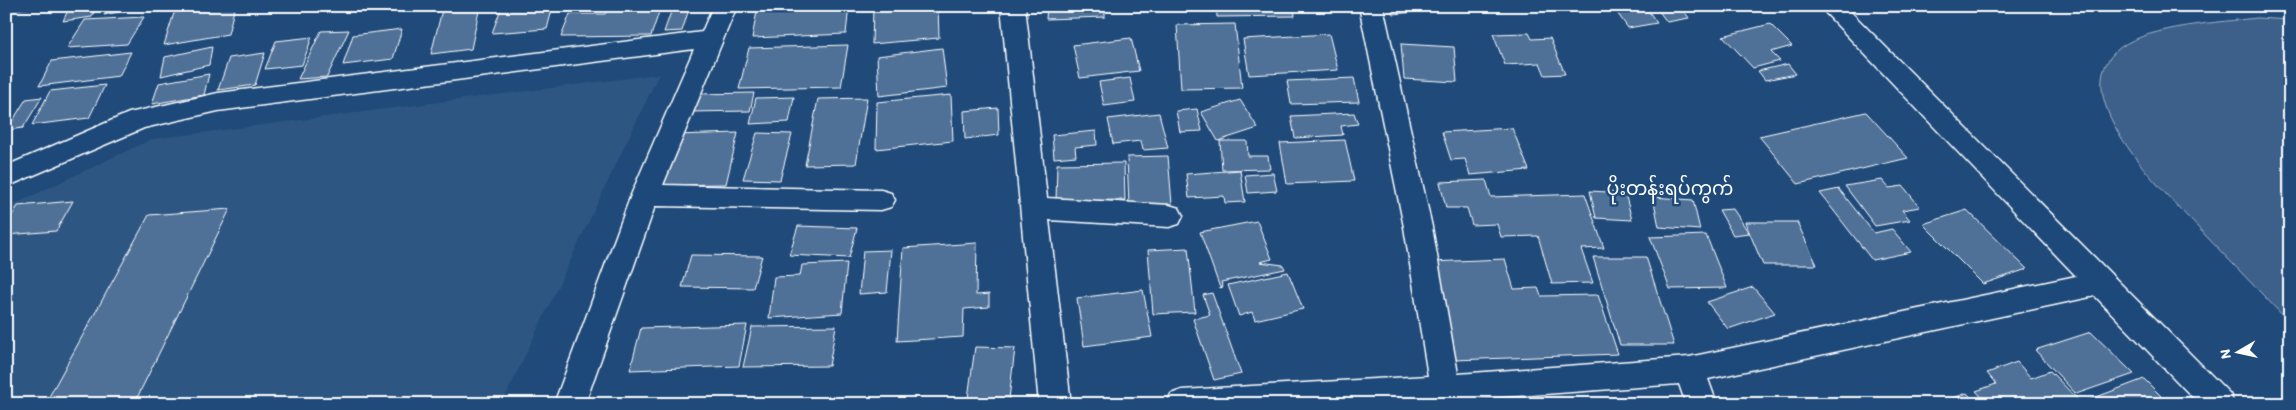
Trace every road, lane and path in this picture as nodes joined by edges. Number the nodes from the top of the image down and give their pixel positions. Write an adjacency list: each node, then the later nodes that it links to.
1 (725, 6): 5 (street)
2 (1013, 6): 9 (street)
3 (1371, 6): 13 (street)
4 (1831, 6): 11 (street)
5 (711, 40): 6 (street); 7 (street)
6 (6, 177)
7 (645, 195): 8 (street); 14 (street)
8 (881, 200)
9 (1034, 208): 10 (street); 15 (street)
10 (1169, 216)
11 (2101, 283): 12 (street); 18 (street)
12 (1688, 370): 13 (street); 17 (street)
13 (1446, 396): 16 (street)
14 (569, 404)
15 (1055, 404)
16 (1182, 404)
17 (1702, 404)
18 (2219, 404)

